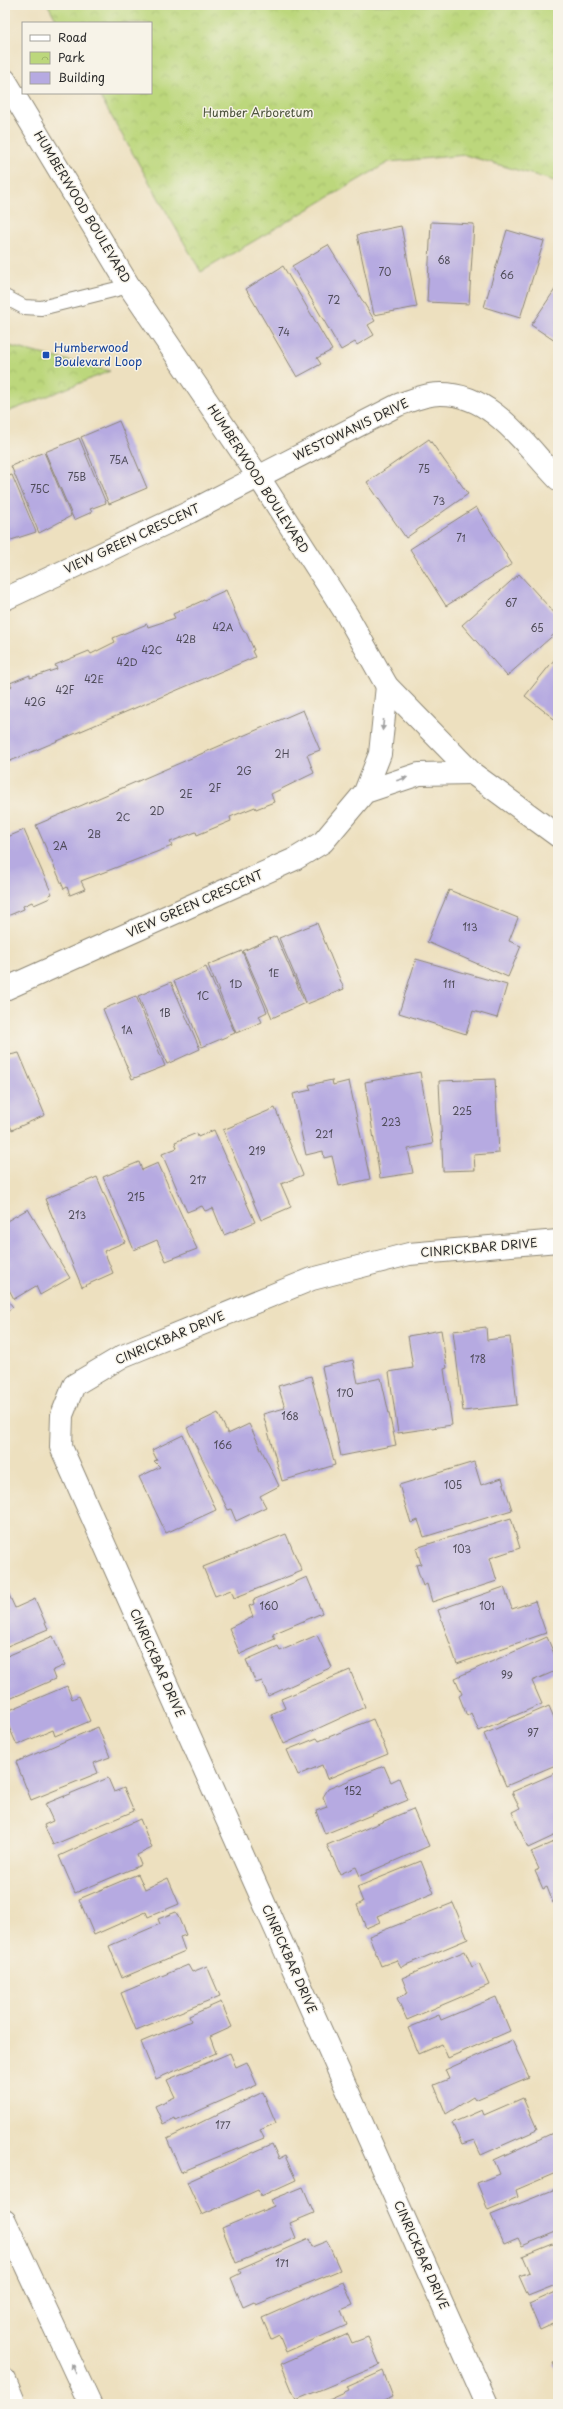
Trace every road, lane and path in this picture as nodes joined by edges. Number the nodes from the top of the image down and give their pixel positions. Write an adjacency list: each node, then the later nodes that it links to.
1 (7, 88): 2 (main road, HUMBERWOOD BOULEVARD)
2 (129, 286): 3 (lane); 4 (main road, HUMBERWOOD BOULEVARD)
3 (5, 297)
4 (258, 476): 5 (main road, WESTOWANIS DRIVE); 6 (main road, VIEW GREEN CRESCENT); 7 (main road, HUMBERWOOD BOULEVARD)
5 (558, 479)
6 (5, 599)
7 (387, 686): 8 (main road, HUMBERWOOD BOULEVARD); 9 (main road, VIEW GREEN CRESCENT, one-way to 9)
8 (472, 773): 9 (main road, one-way to 8); 10 (main road, HUMBERWOOD BOULEVARD)
9 (365, 792): 11 (main road, VIEW GREEN CRESCENT)
10 (558, 836)
11 (5, 989)
12 (558, 1240): 17 (main road, CINRICKBAR DRIVE)
13 (5, 2220): 16 (main road, one-way to 13)
14 (5, 2380): 15 (main road)
15 (15, 2404)
16 (90, 2404)
17 (487, 2404)

